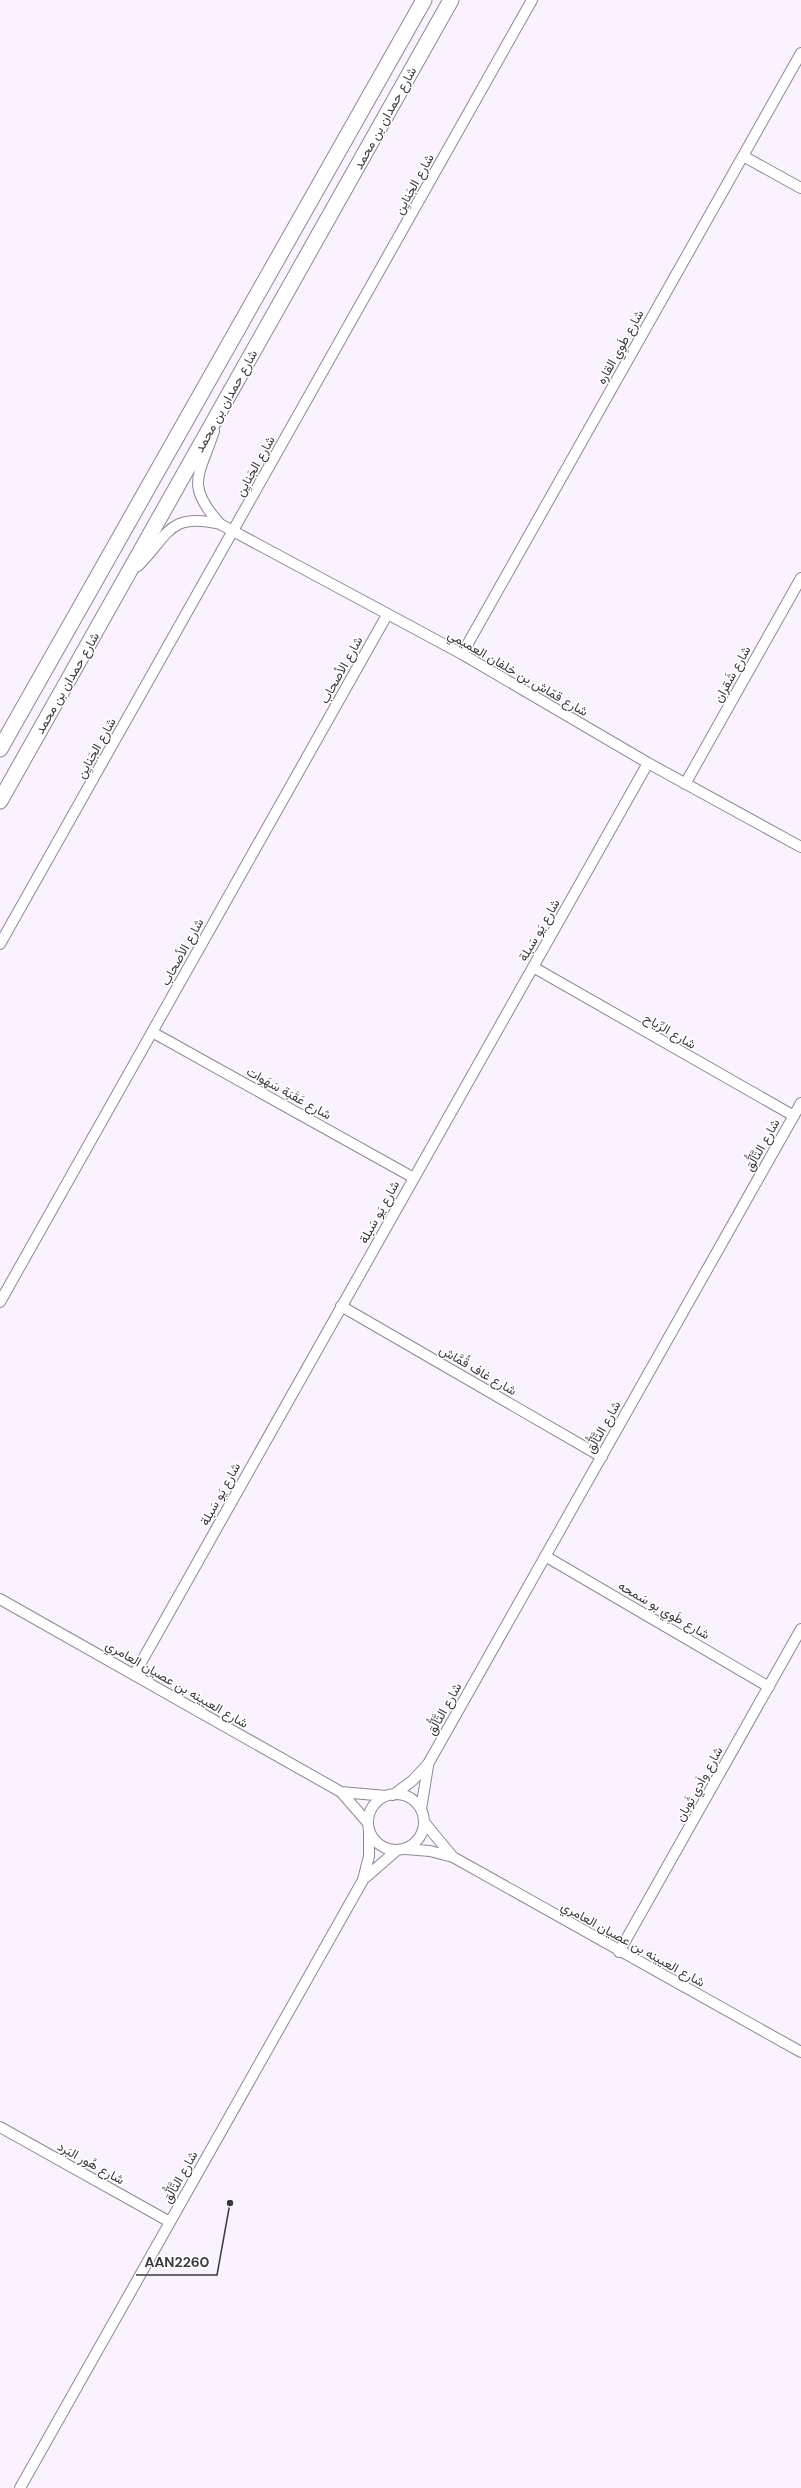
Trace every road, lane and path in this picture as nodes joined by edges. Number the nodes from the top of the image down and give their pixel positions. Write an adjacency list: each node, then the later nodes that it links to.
1 (424, 0): 14 (main road, شارع حمدان بن محمد)
2 (451, 0): 7 (main road, شارع حمدان بن محمد)
3 (532, 0): 9 (street, شارع الجَنايِن)
4 (801, 53): 5 (street, شارع طَوِي القاره)
5 (743, 156): 6 (street); 13 (street, شارع طَوِي القاره)
6 (801, 188)
7 (221, 410): 8 (street, شارع قمّاش بن خلفان العميمي); 10 (main road, شارع حمدان بن محمد)
8 (220, 524): 9 (street, شارع قمّاش بن خلفان العميمي); 10 (street, شارع قمّاش بن خلفان العميمي)
9 (233, 532): 12 (street, شارع قمّاش بن خلفان العميمي); 19 (street, شارع الجَنايِن)
10 (128, 575): 17 (main road, شارع حمدان بن محمد)
11 (801, 578): 16 (street, شارع شَقران)
12 (387, 615): 13 (street, شارع قمّاش بن خلفان العميمي); 21 (street, شارع الأصحاب)
13 (462, 654): 15 (street, شارع قمّاش بن خلفان العميمي)
14 (0, 749)
15 (648, 763): 16 (street, شارع قمّاش بن خلفان العميمي); 20 (street, شارع يَو سَبلة)
16 (685, 784): 18 (street, شارع قمّاش بن خلفان العميمي)
17 (0, 801)
18 (801, 847)
19 (0, 944)
20 (533, 967): 23 (street, شارع الرِّياح); 24 (street, شارع يَو سَبلة)
21 (152, 1032): 24 (street, شارع عَقَبَة سَهَوات); 25 (street, شارع الأصحاب)
22 (801, 1103): 23 (street, شارع التَّألُّق)
23 (794, 1116): 27 (street, شارع التَّألُّق)
24 (414, 1178): 26 (street, شارع يَو سَبلة)
25 (0, 1302)
26 (341, 1306): 27 (street, شارع غاف قُمَّاش); 31 (street, شارع يَو سَبلة)
27 (602, 1457): 28 (street, شارع التَّألُّق)
28 (545, 1556): 32 (street, شارع طَوِي بو سَمحه); 33 (street, شارع التَّألُّق)
29 (0, 1599): 31 (street, شارع العيينه بن عصيان العامري)
30 (801, 1630): 32 (street, شارع واَدي ثَوبان)
31 (134, 1675): 34 (street, شارع العيينه بن عصيان العامري)
32 (769, 1686): 42 (street, شارع واَدي ثَوبان)
33 (428, 1764): 35 (street, شارع التَّألُّق); 36 (street, شارع التَّألُّق)
34 (341, 1792): 35 (street, شارع العيينه بن عصيان العامري); 38 (street, شارع العيينه بن عصيان العامري)
35 (390, 1795): 36 (street); 38 (street)
36 (421, 1809): 37 (street)
37 (424, 1822): 39 (street); 40 (street, شارع العيينه بن عصيان العامري)
38 (369, 1827): 39 (street); 41 (street, شارع التَّألُّق)
39 (401, 1849): 40 (street, شارع العيينه بن عصيان العامري); 41 (street, شارع التَّألُّق)
40 (453, 1857): 42 (street, شارع العيينه بن عصيان العامري)
41 (363, 1880): 45 (street, شارع التَّألُّق)
42 (619, 1952): 43 (street, شارع العيينه بن عصيان العامري)
43 (801, 2052)
44 (0, 2127): 45 (street, شارع هُور البَرد)
45 (170, 2222): 46 (street, شارع التَّألُّق)
46 (20, 2488)

